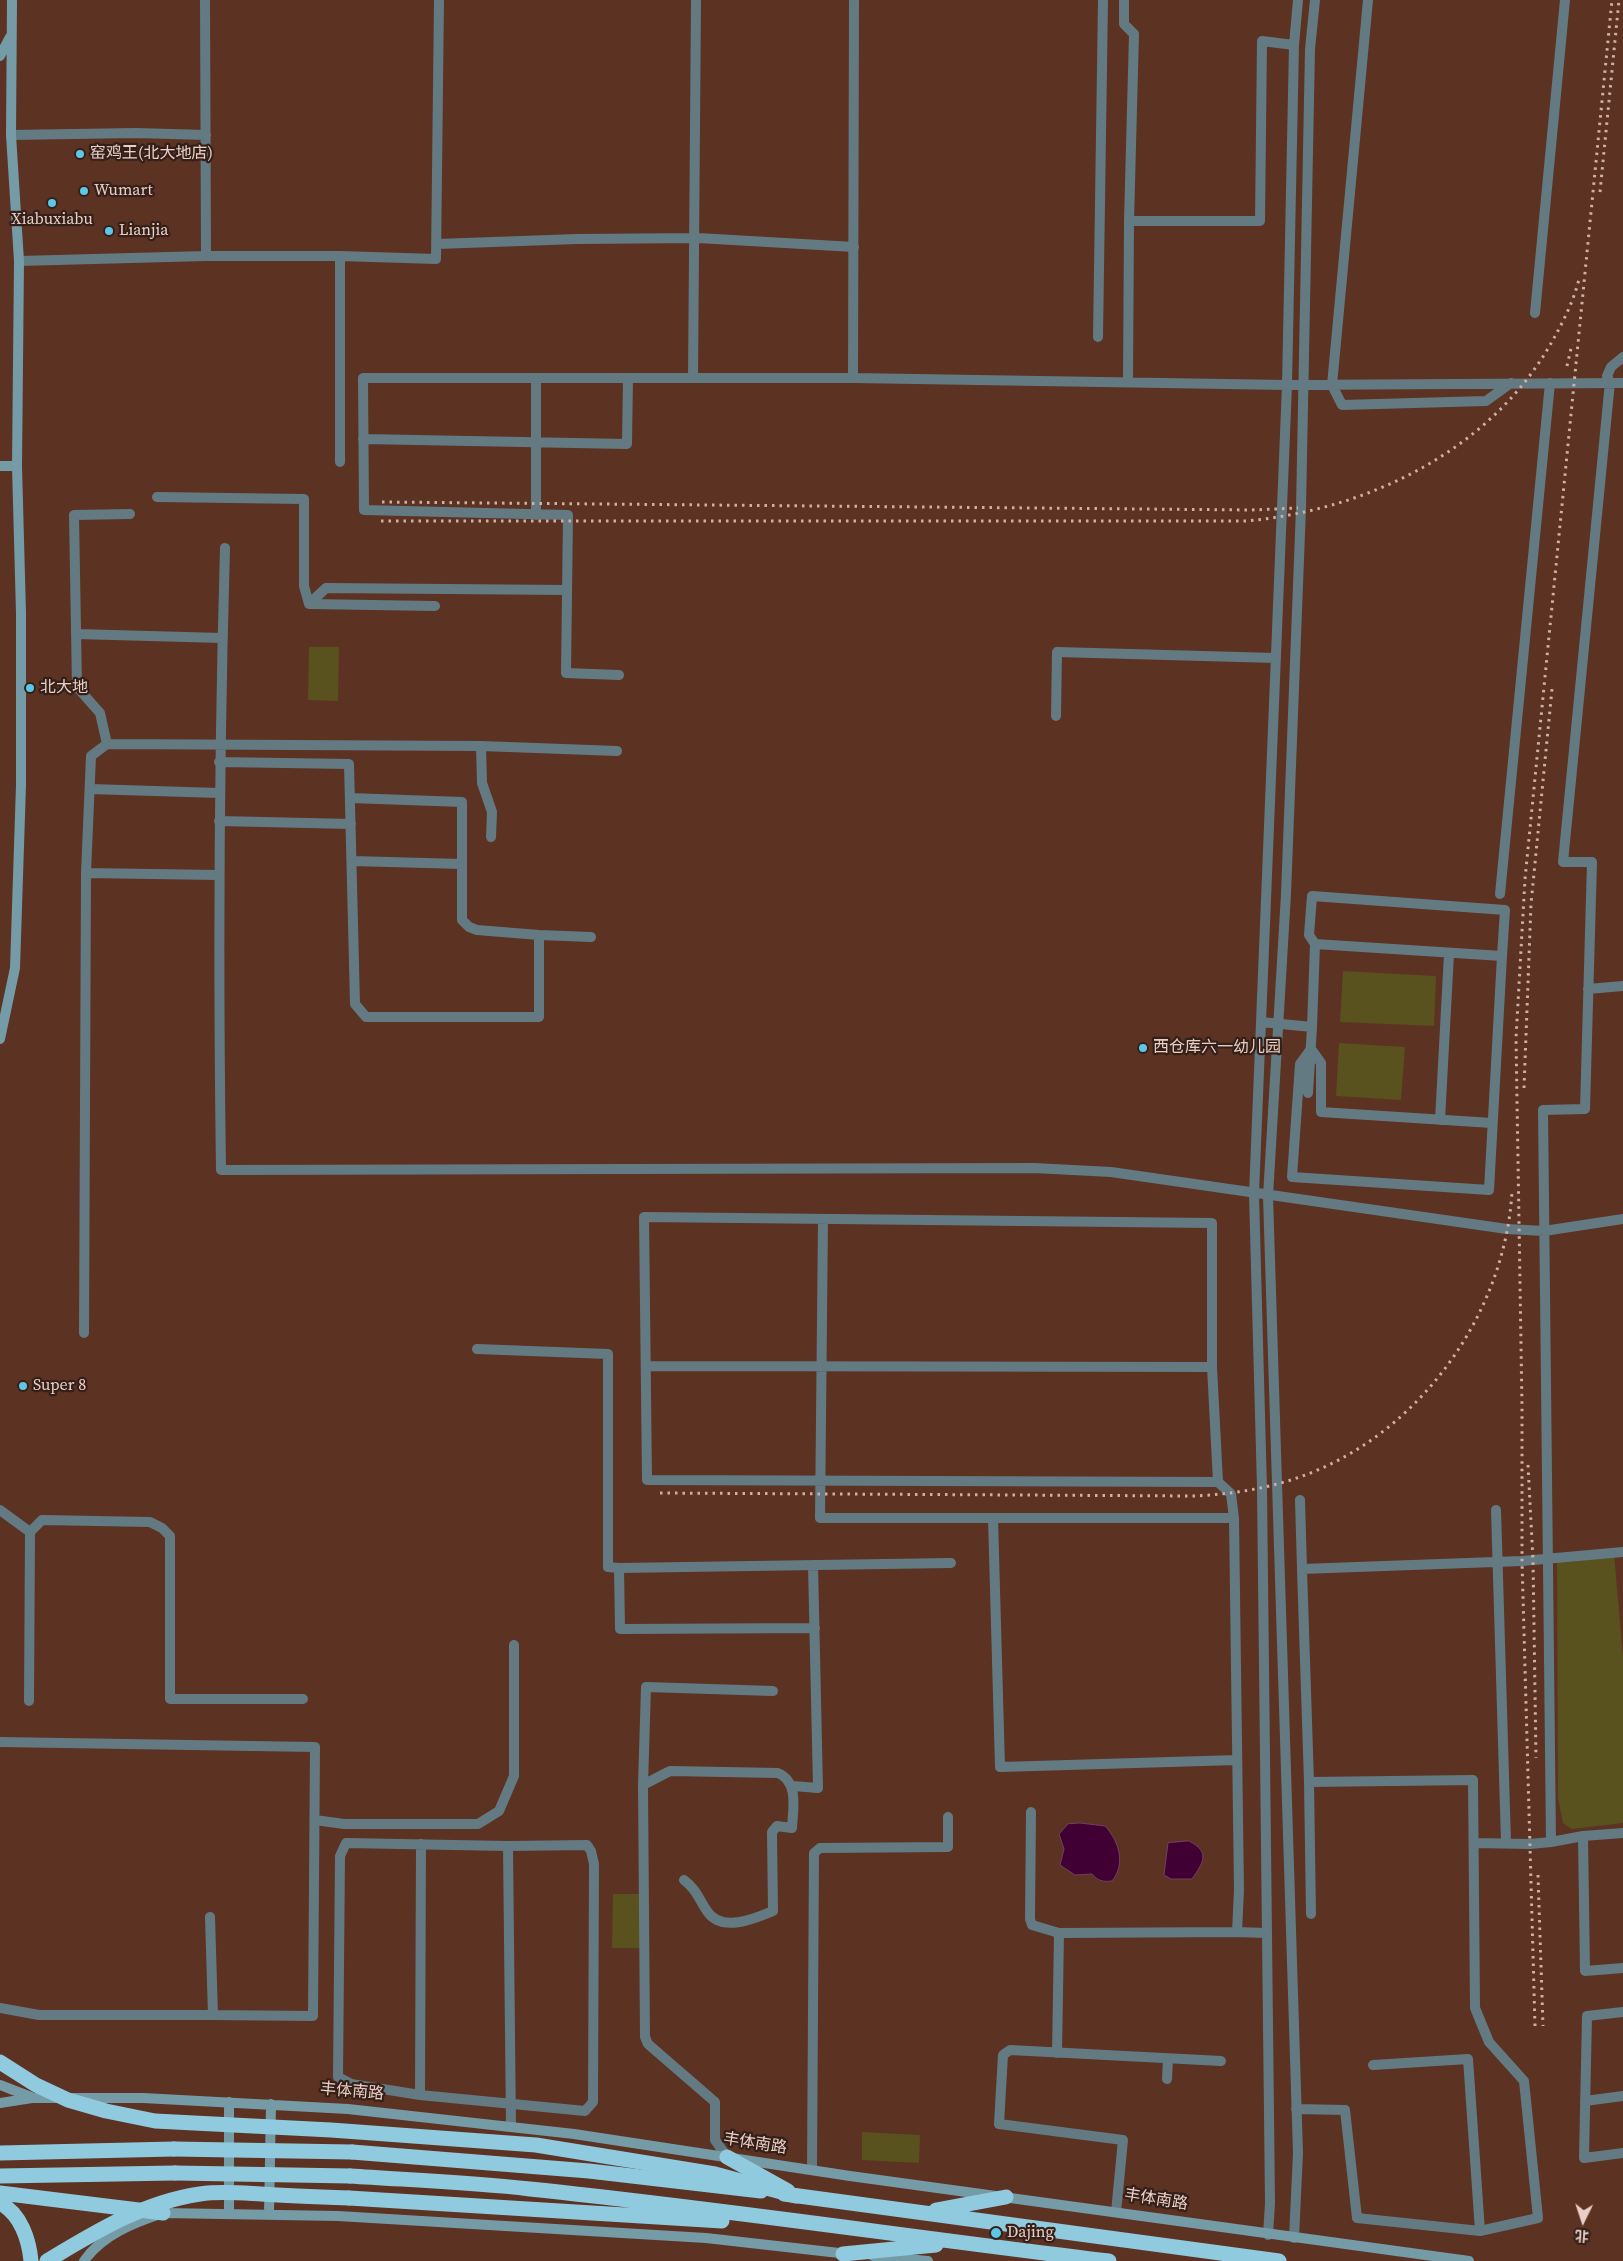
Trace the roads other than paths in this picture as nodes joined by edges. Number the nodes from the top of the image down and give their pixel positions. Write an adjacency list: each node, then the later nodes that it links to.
1 (12, 0): 12 (street)
2 (205, 0): 16 (street)
3 (439, 0): 19 (street)
4 (696, 0): 18 (street)
5 (854, 0): 20 (street)
6 (1103, 0): 25 (street)
7 (1124, 0): 17 (street)
8 (1298, 0): 13 (street)
9 (1315, 0): 37 (street)
10 (1368, 0): 38 (street)
11 (1566, 0): 24 (street)
12 (11, 36): 14 (street); 15 (street)
13 (1294, 45): 17 (street); 36 (street)
14 (0, 56)
15 (11, 135): 16 (street); 23 (street)
16 (206, 135): 21 (street)
17 (1129, 221): 31 (street)
18 (694, 239): 19 (street); 20 (street); 29 (street)
19 (436, 244): 22 (street)
20 (854, 247): 30 (street)
21 (206, 256): 22 (street); 23 (street)
22 (340, 256): 41 (street)
23 (18, 261): 43 (street)
24 (1535, 313)
25 (1098, 337)
26 (1623, 357): 32 (street)
27 (536, 378): 28 (street); 39 (street); 40 (street)
28 (628, 378): 29 (street); 40 (street)
29 (693, 378): 30 (street)
30 (854, 378): 31 (street)
31 (1128, 382): 36 (street)
32 (1610, 382): 34 (street); 35 (street); 78 (street)
33 (1511, 383): 34 (street); 38 (street); 38 (street)
34 (1550, 383): 71 (street)
35 (1623, 384)
36 (1287, 385): 37 (street); 53 (street)
37 (1302, 385): 38 (street); 80 (street)
38 (1332, 385)
39 (363, 439): 40 (street); 46 (street)
40 (537, 442): 46 (street)
41 (340, 462)
42 (0, 466): 43 (street)
43 (17, 466): 82 (street)
44 (157, 497): 49 (street)
45 (130, 514): 51 (street)
46 (536, 515): 48 (street)
47 (225, 548): 52 (street)
48 (566, 590): 49 (street); 54 (street)
49 (309, 604): 50 (street)
50 (435, 606)
51 (76, 634): 52 (street); 57 (street)
52 (222, 638): 56 (street)
53 (1276, 658): 55 (street); 79 (street)
54 (619, 675)
55 (1056, 716)
56 (220, 743): 57 (street); 58 (street); 60 (street)
57 (107, 744): 61 (street)
58 (481, 746): 59 (street); 66 (street)
59 (617, 751)
60 (219, 762): 62 (street); 63 (street)
61 (90, 789): 62 (street); 69 (street)
62 (219, 793): 64 (street)
63 (350, 798): 65 (street); 68 (street)
64 (219, 821): 65 (street); 70 (street)
65 (351, 824): 67 (street)
66 (491, 837)
67 (352, 861): 68 (street); 72 (street)
68 (462, 864): 72 (street)
69 (86, 873): 70 (street); 92 (street)
70 (218, 875): 87 (street)
71 (1500, 894)
72 (539, 935): 73 (street)
73 (591, 938)
74 (1315, 944): 75 (street); 76 (street); 81 (street)
75 (1449, 954): 76 (street); 85 (street)
76 (1502, 956): 86 (street)
77 (1623, 986): 78 (street)
78 (1588, 989): 91 (street)
79 (1261, 1022): 80 (street); 87 (street)
80 (1279, 1024): 81 (street); 88 (street)
81 (1312, 1027): 83 (street)
82 (0, 1039)
83 (1311, 1048): 84 (street); 85 (street); 86 (street)
84 (1308, 1093)
85 (1440, 1120): 86 (street)
86 (1492, 1123)
87 (1254, 1194): 88 (street); 137 (street)
88 (1268, 1196): 91 (street); 157 (street)
89 (823, 1219): 94 (street); 95 (street); 96 (street)
90 (1623, 1219): 91 (street)
91 (1544, 1231): 106 (street)
92 (84, 1333)
93 (477, 1349): 110 (street)
94 (646, 1366): 95 (street); 97 (street)
95 (821, 1367): 96 (street); 97 (street)
96 (1212, 1367): 98 (street)
97 (820, 1482): 98 (street); 102 (street)
98 (1218, 1482): 103 (street)
99 (1300, 1500): 111 (street)
100 (0, 1510): 104 (street)
101 (1496, 1510): 107 (street)
102 (993, 1518): 103 (street); 118 (street)
103 (1234, 1518): 118 (street)
104 (30, 1532): 115 (street); 116 (street)
105 (1623, 1552): 106 (street)
106 (1547, 1558): 107 (street); 129 (street)
107 (1497, 1562): 111 (street); 128 (street)
108 (951, 1563): 109 (street)
109 (813, 1564): 110 (street); 112 (street)
110 (619, 1568): 112 (street)
111 (1302, 1569): 119 (street)
112 (815, 1628): 121 (street)
113 (514, 1644): 124 (street)
114 (773, 1691): 120 (street)
115 (303, 1699)
116 (29, 1701)
117 (0, 1742): 124 (street)
118 (1238, 1760): 135 (street)
119 (1310, 1782): 127 (street); 133 (street)
120 (643, 1785): 121 (street); 161 (street)
121 (793, 1786): 132 (street)
122 (1031, 1812): 136 (street)
123 (948, 1817): 162 (street)
124 (315, 1820): 141 (street)
125 (1623, 1833): 126 (street)
126 (1583, 1836): 129 (street); 138 (street)
127 (1474, 1842): 128 (street); 174 (street)
128 (1506, 1842): 129 (street)
129 (1551, 1842)
130 (421, 1844): 131 (street); 149 (street); 149 (street)
131 (508, 1846): 156 (street); 156 (street)
132 (684, 1880)
133 (1311, 1914)
134 (210, 1917): 141 (street)
135 (1237, 1932): 136 (street); 137 (street)
136 (1059, 1933): 142 (street)
137 (1266, 1933): 175 (street)
138 (1623, 1968)
139 (0, 2008): 141 (street)
140 (1623, 2012): 152 (street)
141 (213, 2015)
142 (1057, 2053): 143 (street); 169 (street)
143 (1168, 2058): 144 (street); 147 (street)
144 (1221, 2061)
145 (0, 2062): 165 (highway, bridge)
146 (1373, 2065): 174 (street)
147 (1167, 2079)
148 (0, 2085): 151 (street)
149 (420, 2094): 156 (street)
150 (1623, 2096): 152 (street)
151 (32, 2098): 153 (street, 丰体南路); 154 (street)
152 (1585, 2101): 160 (street)
153 (229, 2102): 155 (street, 丰体南路); 171 (street)
154 (0, 2103)
155 (271, 2104): 158 (street, 丰体南路); 172 (street)
156 (511, 2104): 158 (street)
157 (1296, 2109): 174 (street); 176 (street)
158 (511, 2127): 161 (street, 丰体南路)
159 (0, 2153): 165 (highway, bridge)
160 (1623, 2153)
161 (727, 2157): 162 (street, 丰体南路); 165 (highway)
162 (812, 2170): 166 (street, 丰体南路)
163 (0, 2176): 173 (highway, bridge)
164 (0, 2193): 170 (highway)
165 (796, 2196): 168 (highway)
166 (1006, 2197): 168 (highway); 169 (street, 丰体南路)
167 (0, 2203): 179 (highway)
168 (919, 2212): 184 (highway)
169 (1116, 2212): 175 (street, 丰体南路)
170 (162, 2213): 171 (street); 181 (street)
171 (229, 2213): 172 (street)
172 (269, 2214): 178 (street)
173 (848, 2226): 177 (highway); 180 (highway, bridge)
174 (1480, 2231)
175 (1268, 2235): 176 (street, 丰体南路)
176 (1294, 2238): 185 (street, 丰体南路)
177 (960, 2243): 178 (highway); 183 (highway)
178 (843, 2254): 182 (street)
179 (31, 2261)
180 (47, 2261)
181 (84, 2261)
182 (928, 2261)
183 (1109, 2261)
184 (1280, 2261)
185 (1470, 2261)

